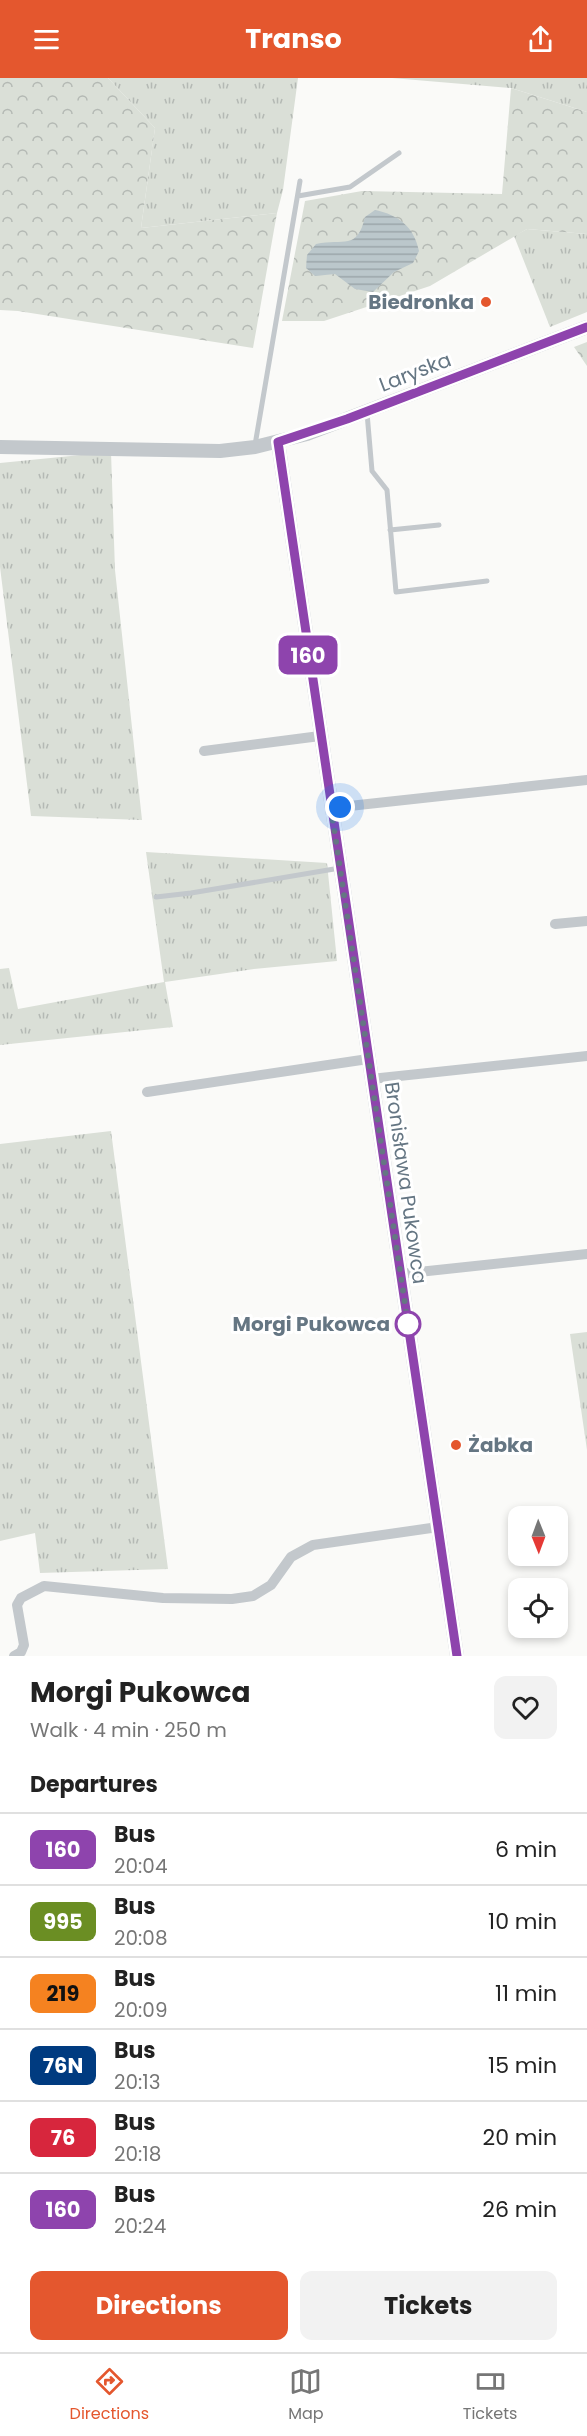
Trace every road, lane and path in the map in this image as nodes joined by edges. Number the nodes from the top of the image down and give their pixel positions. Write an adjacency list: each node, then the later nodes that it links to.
1 (399, 153): 3 (lane)
2 (300, 181): 3 (lane)
3 (298, 196): 8 (lane)
4 (587, 327): 5 (street, Laryska)
5 (366, 412): 6 (street, Laryska); 10 (lane)
6 (278, 442): 8 (street, Laryska); 12 (street, Bronisława Pukowca)
7 (0, 447): 8 (street, Laryska)
8 (255, 447)
9 (439, 525): 10 (lane)
10 (390, 530): 11 (lane)
11 (487, 580)
12 (320, 736): 13 (street); 15 (street, Bronisława Pukowca)
13 (204, 751)
14 (587, 780): 15 (street)
15 (331, 808): 16 (street, Bronisława Pukowca)
16 (340, 868): 17 (lane); 21 (street, Bronisława Pukowca)
17 (156, 897)
18 (587, 921): 19 (street)
19 (555, 924)
20 (587, 1056): 22 (street)
21 (368, 1059): 22 (street, Bronisława Pukowca); 23 (street, Bronisława Pukowca)
22 (371, 1079): 25 (street, Bronisława Pukowca)
23 (147, 1092)
24 (587, 1254): 25 (street)
25 (400, 1274): 26 (street, Bronisława Pukowca)
26 (438, 1527): 27 (street); 28 (street, Bronisława Pukowca)
27 (14, 1656)
28 (457, 1656)

